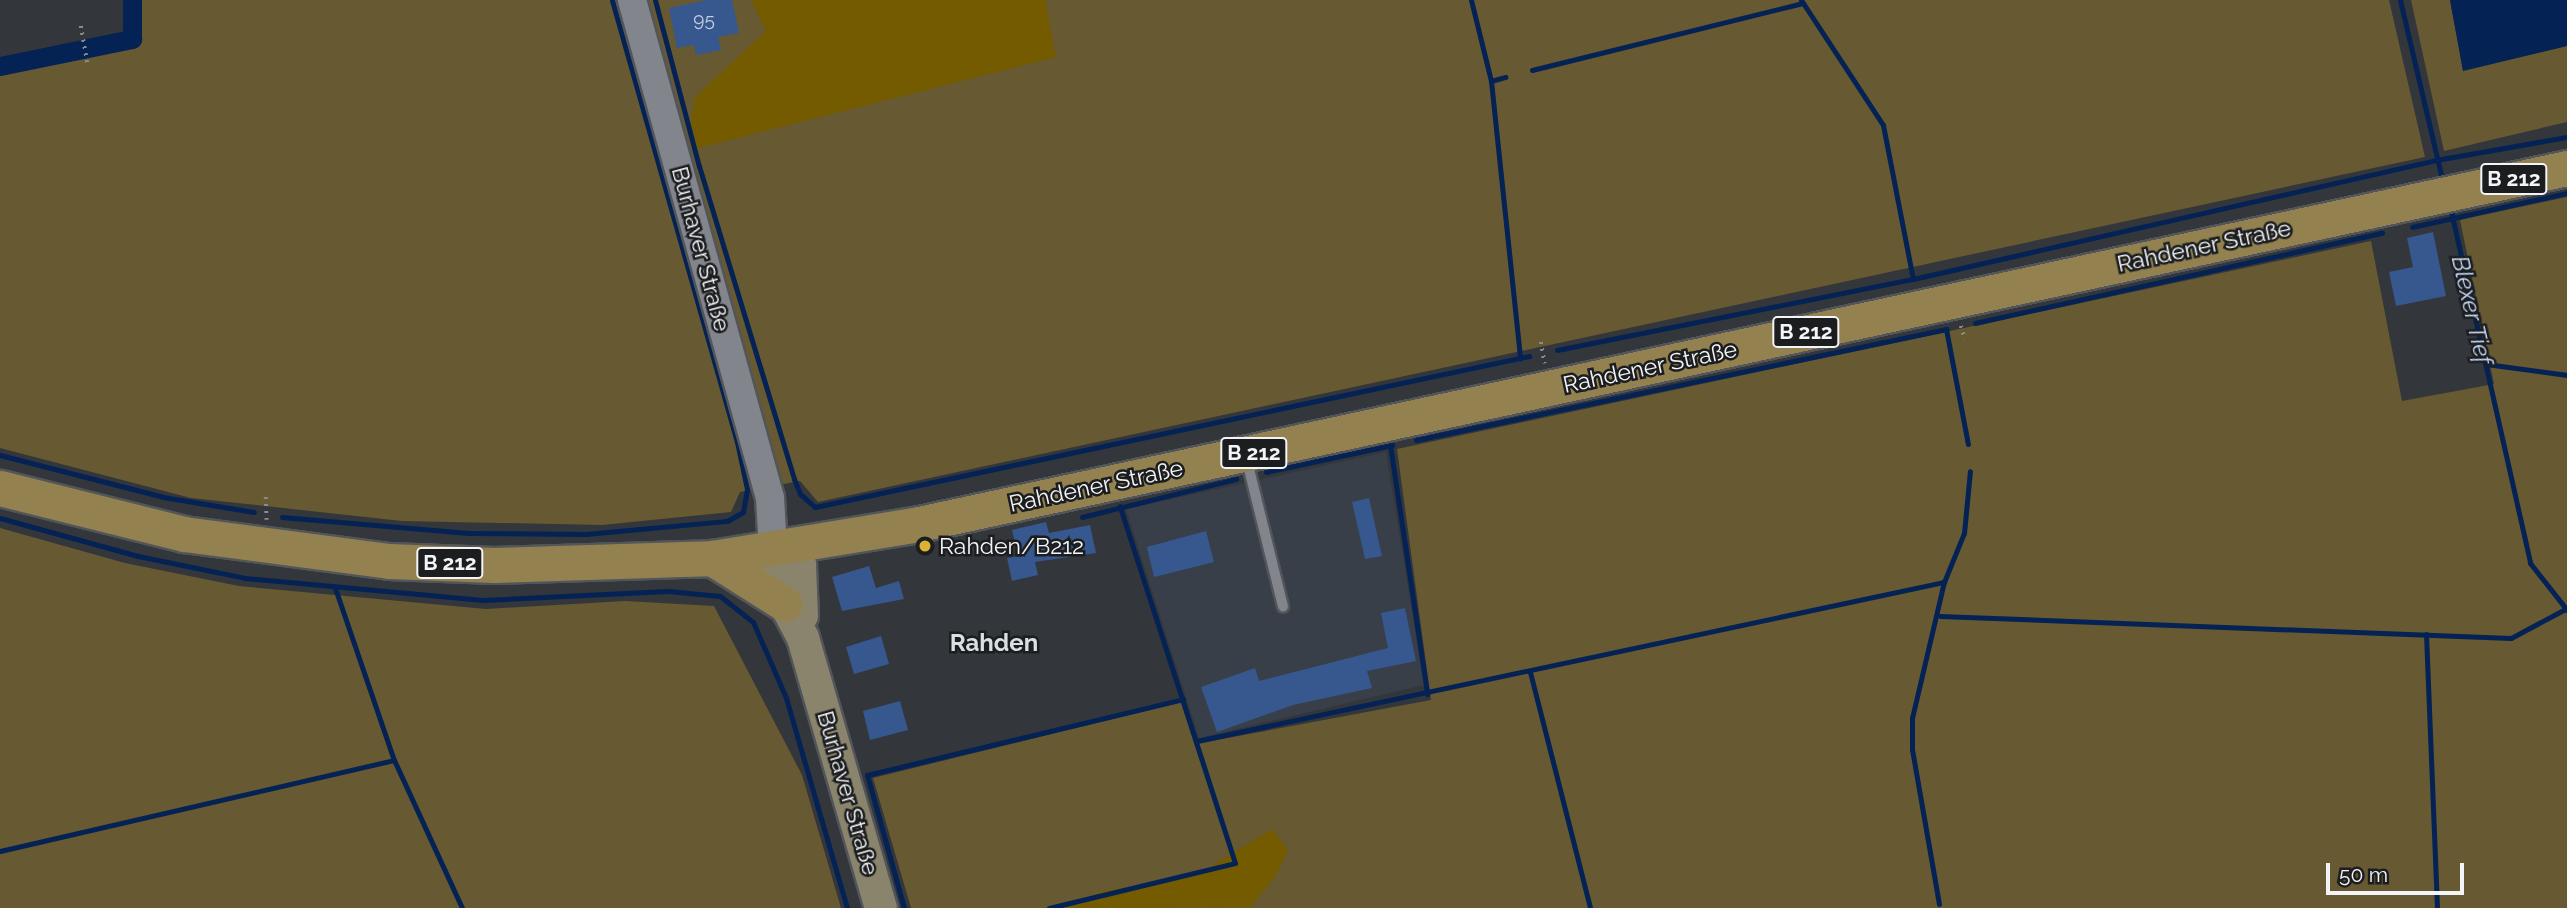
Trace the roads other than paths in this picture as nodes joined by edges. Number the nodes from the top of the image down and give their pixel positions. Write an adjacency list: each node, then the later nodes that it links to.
1 (632, 0): 5 (street, Burhaver Straße)
2 (2567, 167): 3 (main road, Rahdener Straße / B 212)
3 (1245, 455): 5 (main road, Rahdener Straße / B 212); 8 (lane)
4 (0, 488): 6 (main road, B 212)
5 (784, 548): 6 (main road, B 212); 7 (main road, Burhaver Straße); 9 (main road, Burhaver Straße)
6 (712, 558): 7 (main road)
7 (785, 604): 9 (main road, Burhaver Straße)
8 (1283, 607)
9 (803, 638): 10 (main road, Burhaver Straße)
10 (881, 908)

